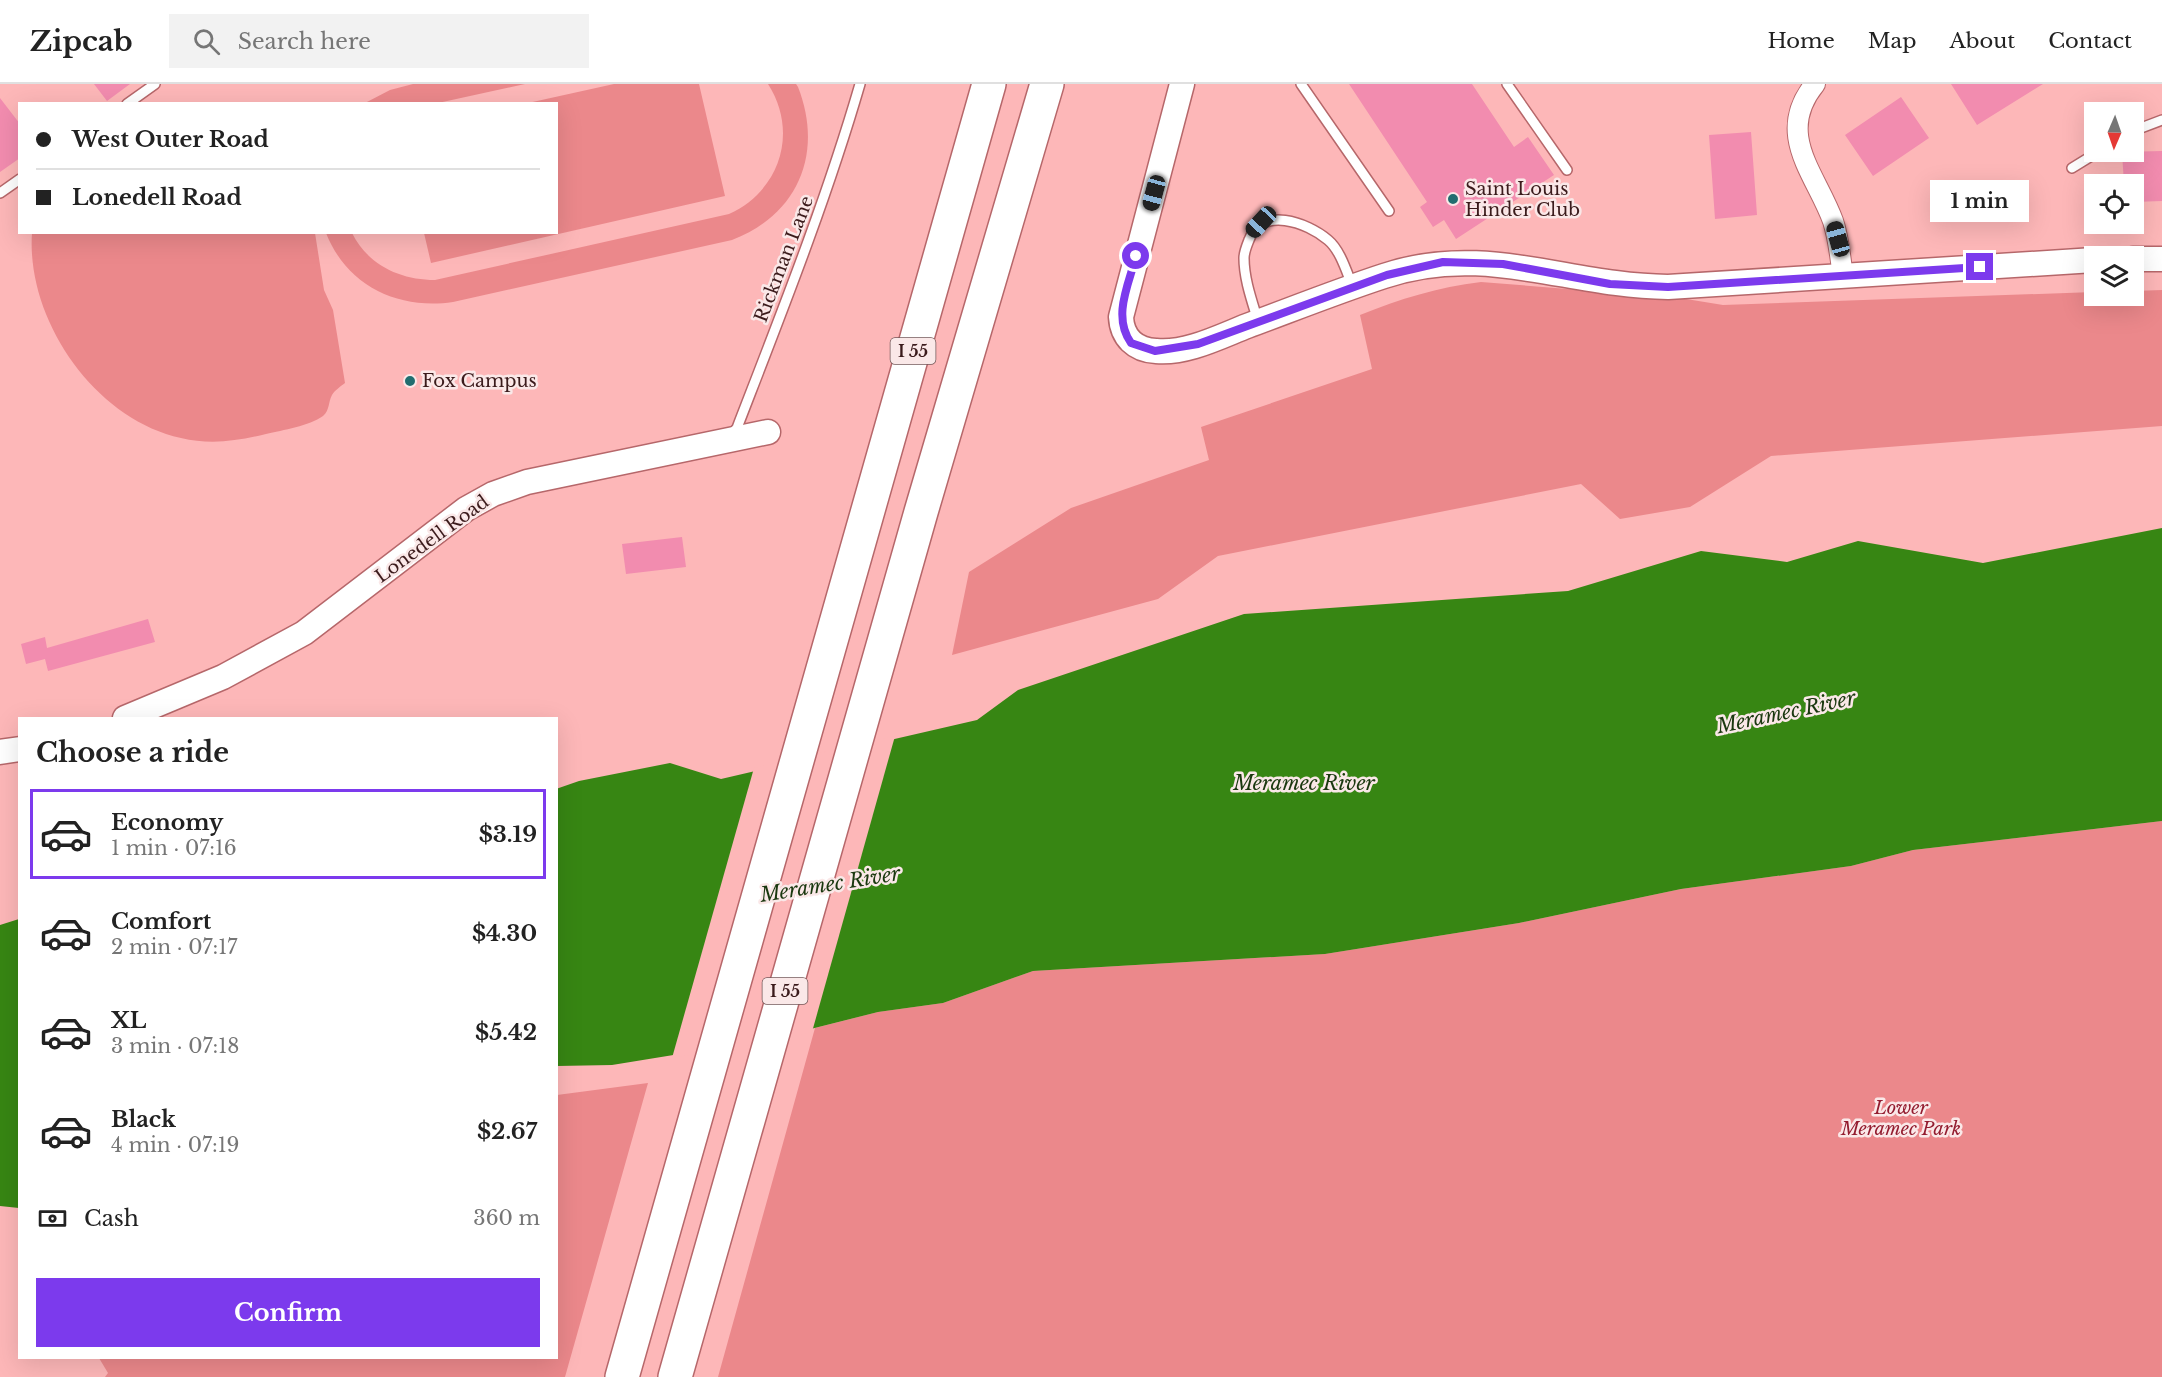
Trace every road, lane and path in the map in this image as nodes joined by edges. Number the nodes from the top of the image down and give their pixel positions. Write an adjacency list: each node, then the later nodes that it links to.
1 (155, 84): 9 (lane)
2 (860, 84): 25 (lane, Rickman Lane)
3 (989, 84): 29 (highway, I 55)
4 (1047, 84): 30 (highway, I 55)
5 (1182, 84): 23 (street)
6 (1301, 84): 17 (lane)
7 (1507, 84): 14 (lane)
8 (1815, 84): 21 (street)
9 (130, 102)
10 (2162, 120): 11 (lane)
11 (2144, 127)
12 (2084, 160): 13 (lane)
13 (2072, 168)
14 (1567, 170)
15 (18, 180): 16 (lane)
16 (0, 193)
17 (1389, 212)
18 (2144, 259): 19 (street)
19 (2162, 259)
20 (2084, 262): 21 (street)
21 (1843, 276): 22 (street)
22 (1353, 287): 23 (street); 23 (lane)
23 (1258, 322)
24 (768, 432): 25 (street, Lonedell Road)
25 (726, 440): 26 (street, Lonedell Road)
26 (127, 717)
27 (18, 749): 28 (street)
28 (0, 752)
29 (622, 1377)
30 (675, 1377)

